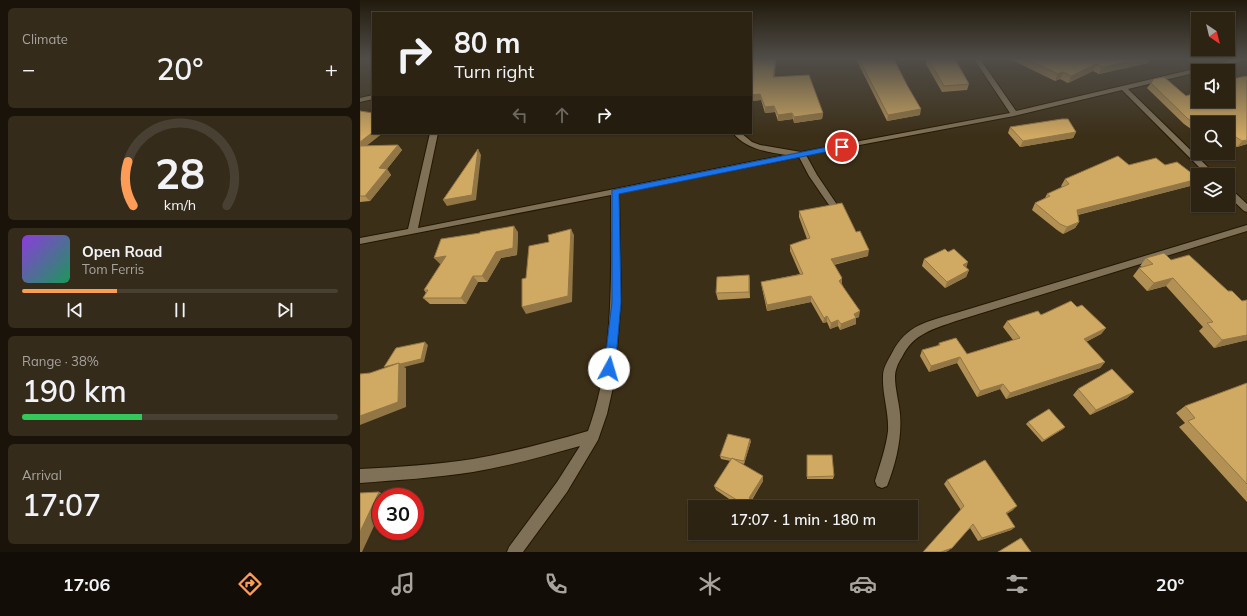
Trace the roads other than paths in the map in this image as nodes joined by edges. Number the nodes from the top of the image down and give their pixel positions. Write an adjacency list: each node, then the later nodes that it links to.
1 (994, 85): 6 (street)
2 (1136, 85): 3 (street)
3 (1123, 88): 6 (street); 10 (street)
4 (372, 97): 5 (street)
5 (360, 100)
6 (1014, 114): 9 (street)
7 (434, 134): 16 (street)
8 (738, 134): 9 (street)
9 (801, 154): 11 (street); 13 (street)
10 (1205, 168)
11 (615, 192): 16 (street); 18 (street)
12 (1235, 198): 14 (street)
13 (834, 206)
14 (1247, 209)
15 (1247, 228): 20 (street)
16 (412, 232): 17 (street)
17 (360, 241)
18 (592, 436): 19 (street); 21 (street)
19 (360, 476)
20 (882, 481)
21 (514, 552)

